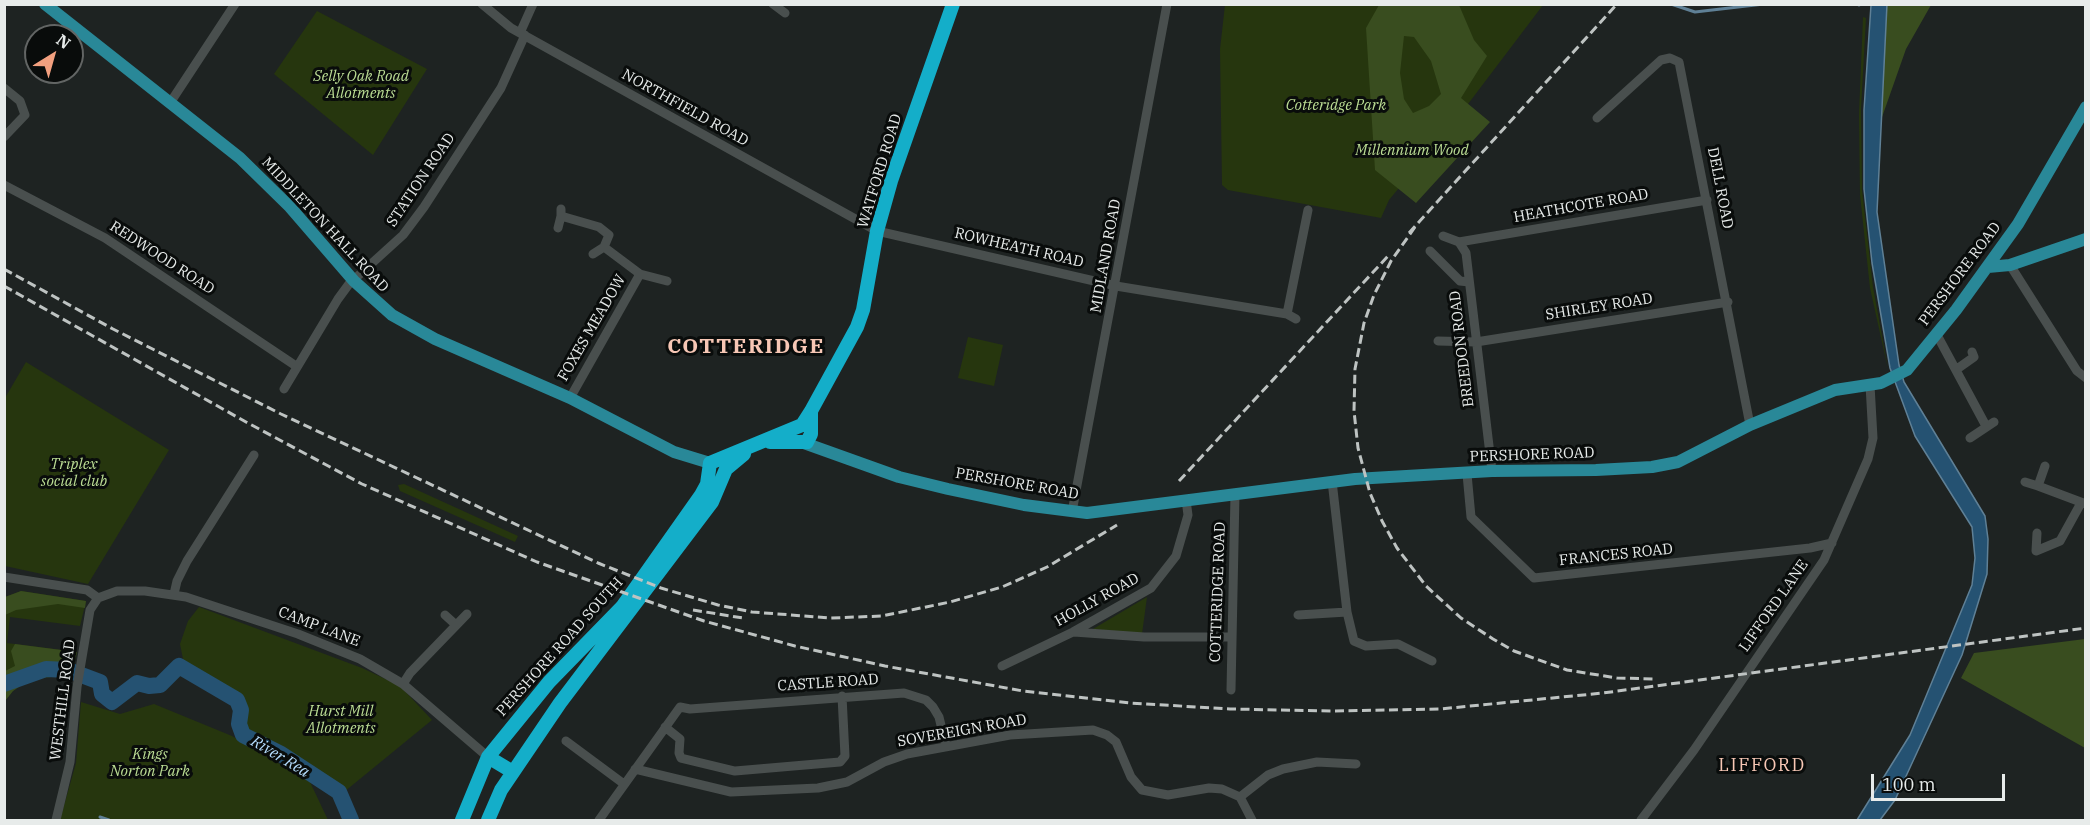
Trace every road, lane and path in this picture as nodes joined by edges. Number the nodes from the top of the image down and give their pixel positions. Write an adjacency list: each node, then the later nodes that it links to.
1 (45, 4): 11 (main road, MIDDLETON HALL ROAD)
2 (235, 4): 11 (street)
3 (482, 4): 9 (street, NORTHFIELD ROAD)
4 (533, 4): 9 (street, STATION ROAD)
5 (773, 4): 8 (street)
6 (953, 4): 19 (highway, WATFORD ROAD)
7 (1167, 4): 32 (street, MIDLAND ROAD)
8 (785, 13)
9 (522, 34): 19 (street, NORTHFIELD ROAD); 29 (street, STATION ROAD)
10 (4, 88): 14 (street)
11 (170, 103): 29 (main road, MIDDLETON HALL ROAD)
12 (2085, 108): 27 (main road, PERSHORE ROAD)
13 (1597, 118): 16 (street, DELL ROAD)
14 (4, 137)
15 (4, 185): 38 (street, REDWOOD ROAD)
16 (1707, 200): 22 (street, HEATHCOTE ROAD); 33 (street, DELL ROAD)
17 (1308, 210): 32 (street, ROWHEATH ROAD)
18 (558, 228): 23 (street, FOXES MEADOW)
19 (878, 231): 32 (street, ROWHEATH ROAD); 45 (highway, WATFORD ROAD)
20 (1443, 236): 22 (street)
21 (2085, 239): 26 (main road)
22 (1460, 242): 31 (street, BREEDON ROAD)
23 (604, 247): 25 (street); 28 (street, FOXES MEADOW)
24 (1430, 251): 31 (street)
25 (593, 254)
26 (2010, 265): 27 (main road); 40 (street)
27 (1988, 267): 34 (main road, PERSHORE ROAD)
28 (640, 274): 30 (street, FOXES MEADOW); 43 (street, FOXES MEADOW)
29 (354, 281): 38 (street, STATION ROAD); 43 (main road, MIDDLETON HALL ROAD)
30 (667, 281)
31 (1469, 282): 36 (street, BREEDON ROAD)
32 (1116, 286): 58 (street, MIDLAND ROAD)
33 (1728, 302): 36 (street, SHIRLEY ROAD); 44 (street, DELL ROAD)
34 (1937, 340): 39 (street); 41 (main road, PERSHORE ROAD)
35 (1438, 341): 36 (street, SHIRLEY ROAD)
36 (1476, 342): 50 (street, BREEDON ROAD)
37 (1972, 352): 39 (street)
38 (296, 366): 42 (street, STATION ROAD)
39 (1957, 369): 46 (street)
40 (2085, 378)
41 (1876, 384): 44 (main road, PERSHORE ROAD); 60 (street, LIFFORD LANE)
42 (284, 389)
43 (570, 398): 49 (main road, MIDDLETON HALL ROAD)
44 (1750, 425): 50 (main road, PERSHORE ROAD)
45 (803, 434): 49 (highway); 58 (main road, PERSHORE ROAD)
46 (1970, 438)
47 (254, 455): 62 (street)
48 (2045, 466): 54 (street)
49 (718, 467): 64 (highway, PERSHORE ROAD SOUTH); 64 (highway, PERSHORE ROAD SOUTH)
50 (1492, 471): 51 (main road, PERSHORE ROAD)
51 (1467, 474): 52 (main road, PERSHORE ROAD); 60 (street, FRANCES ROAD)
52 (1332, 481): 55 (main road, PERSHORE ROAD); 65 (street)
53 (2025, 482): 54 (street)
54 (2038, 486): 57 (street)
55 (1235, 494): 56 (main road, PERSHORE ROAD); 71 (street, COTTERIDGE ROAD)
56 (1186, 500): 58 (main road, PERSHORE ROAD); 70 (street, HOLLY ROAD)
57 (2083, 503): 59 (street)
58 (1072, 512)
59 (2037, 533)
60 (1832, 543): 91 (street, LIFFORD LANE)
61 (4, 576): 63 (street)
62 (174, 594): 63 (street, CAMP LANE); 74 (street, CAMP LANE)
63 (98, 598): 86 (street, WESTHILL ROAD)
64 (624, 610): 80 (highway, PERSHORE ROAD SOUTH); 83 (highway, PERSHORE ROAD SOUTH)
65 (1347, 612): 68 (street); 72 (street)
66 (467, 614): 69 (street)
67 (445, 615): 69 (street)
68 (1298, 615)
69 (456, 625): 74 (street)
70 (1073, 632): 71 (street); 73 (street, HOLLY ROAD)
71 (1231, 637): 75 (street, COTTERIDGE ROAD)
72 (1432, 662)
73 (1002, 666)
74 (403, 684): 80 (street, CAMP LANE)
75 (1231, 690)
76 (842, 696): 77 (street, CASTLE ROAD); 77 (street); 79 (street, CASTLE ROAD)
77 (665, 728): 82 (street)
78 (566, 741): 84 (street)
79 (946, 746): 82 (street, SOVEREIGN ROAD); 85 (street, SOVEREIGN ROAD)
80 (488, 757): 83 (highway); 87 (highway, PERSHORE ROAD SOUTH)
81 (1356, 764): 85 (street)
82 (635, 769): 84 (street)
83 (513, 772): 88 (highway, PERSHORE ROAD SOUTH)
84 (624, 784): 89 (street)
85 (1240, 797): 90 (street)
86 (56, 820)
87 (462, 820)
88 (488, 820)
89 (599, 820)
90 (1252, 820)
91 (1641, 820)

